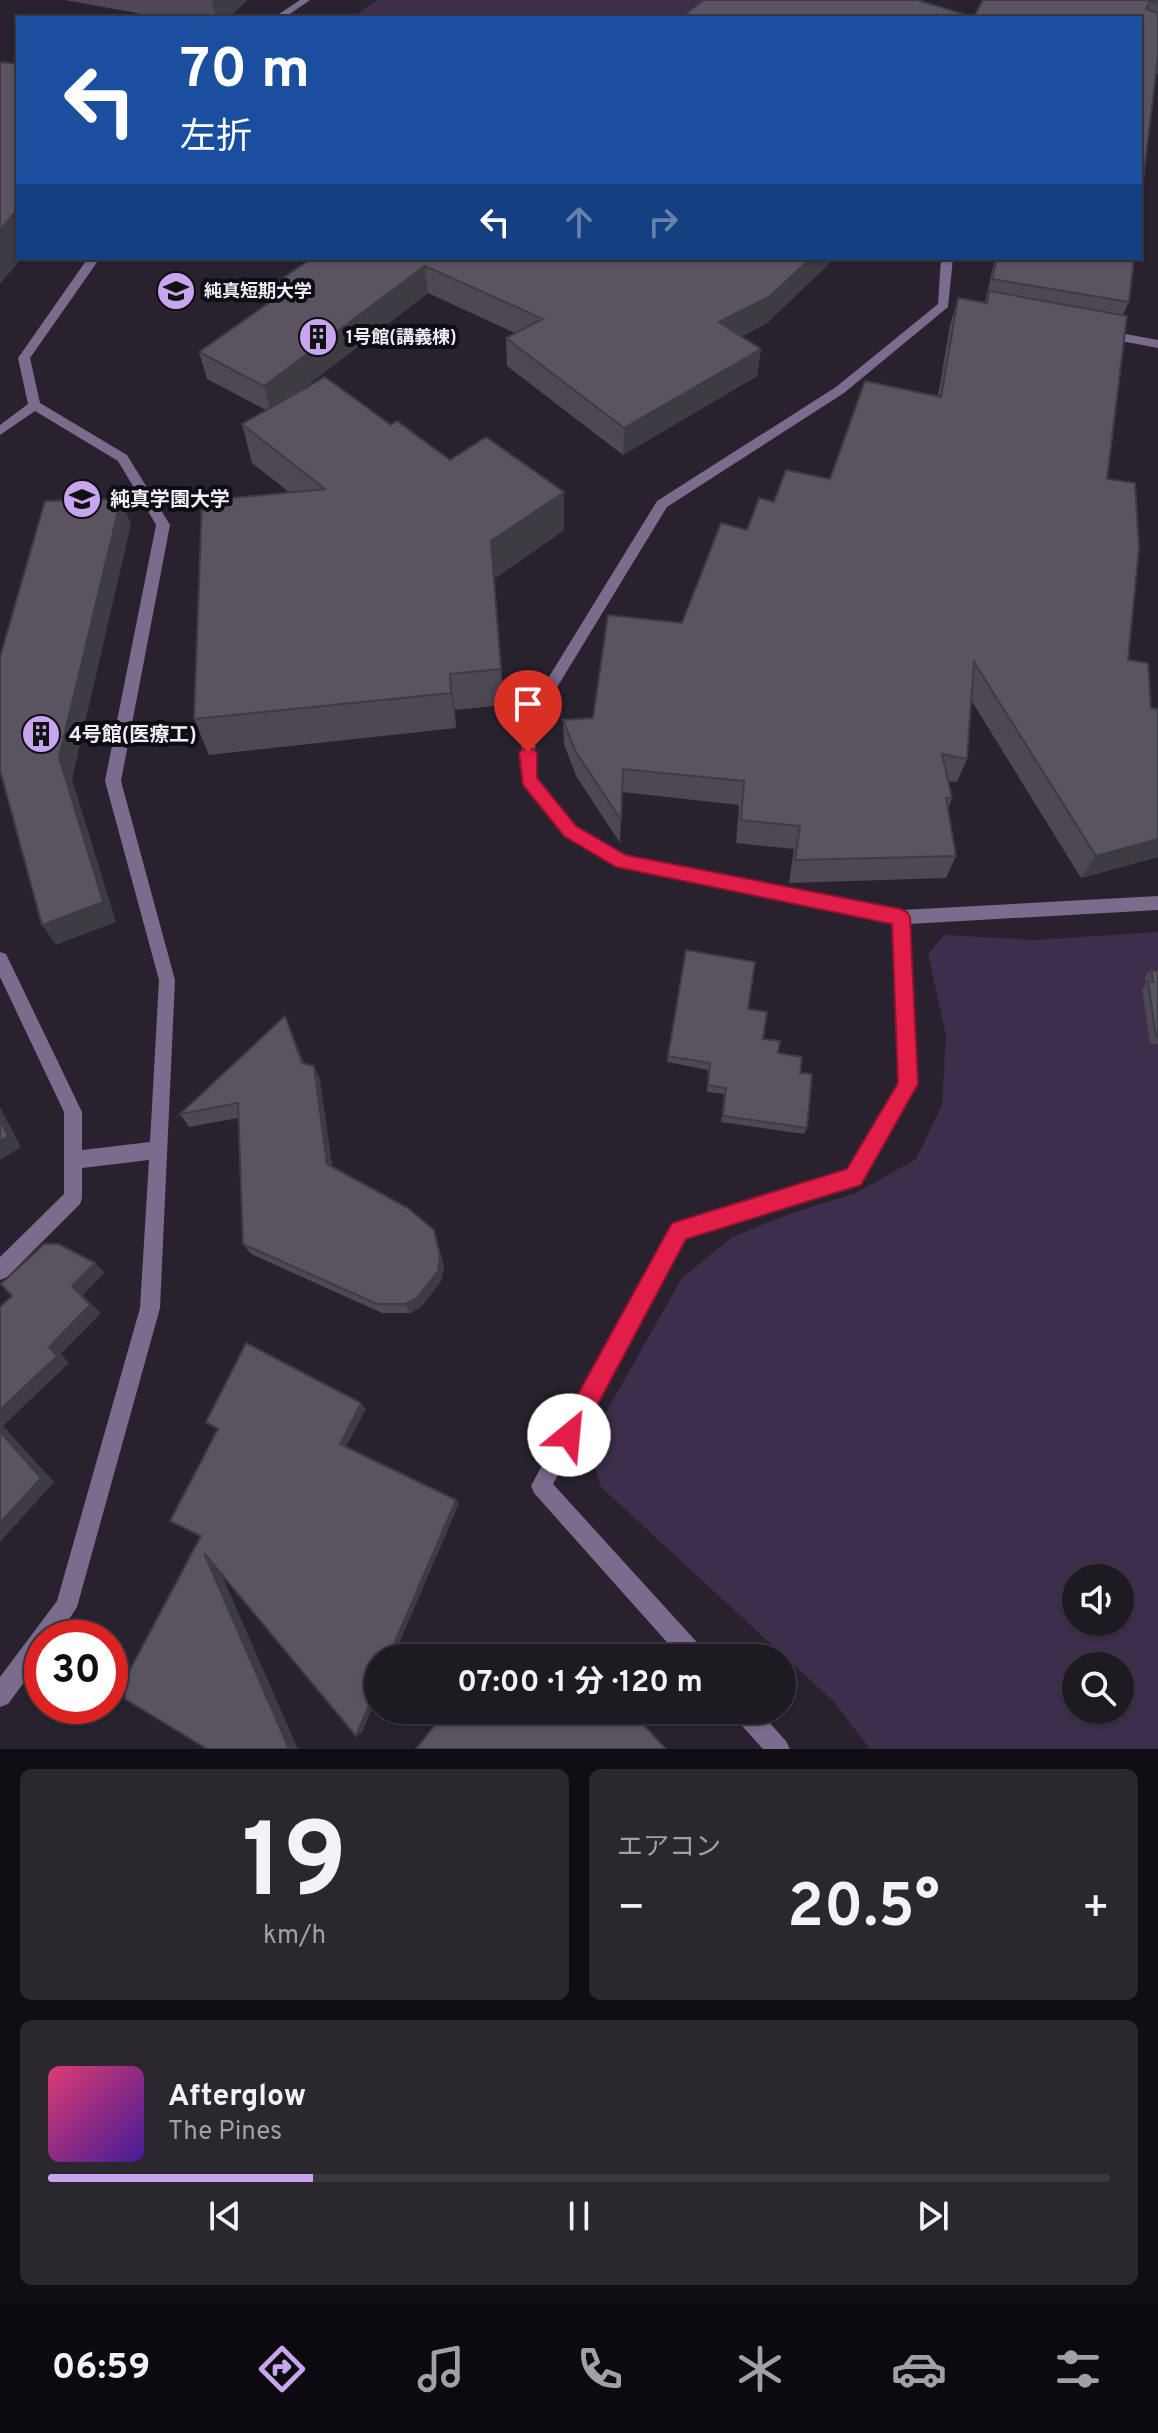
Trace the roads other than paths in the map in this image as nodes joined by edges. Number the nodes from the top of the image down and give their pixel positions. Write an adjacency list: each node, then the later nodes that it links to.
1 (306, 0): 2 (street)
2 (281, 16)
3 (93, 260): 7 (street)
4 (947, 260): 10 (street)
5 (1097, 333): 6 (street)
6 (1158, 344)
7 (34, 405): 8 (street); 12 (street)
8 (0, 431)
9 (1158, 903): 10 (street)
10 (901, 917): 16 (street)
11 (0, 959): 13 (street)
12 (159, 1150): 13 (street); 15 (street)
13 (74, 1160): 14 (street)
14 (0, 1270)
15 (56, 1620)
16 (683, 1644)
17 (24, 1663): 18 (street)
18 (0, 1696)
19 (756, 1724): 20 (street)
20 (778, 1749)

